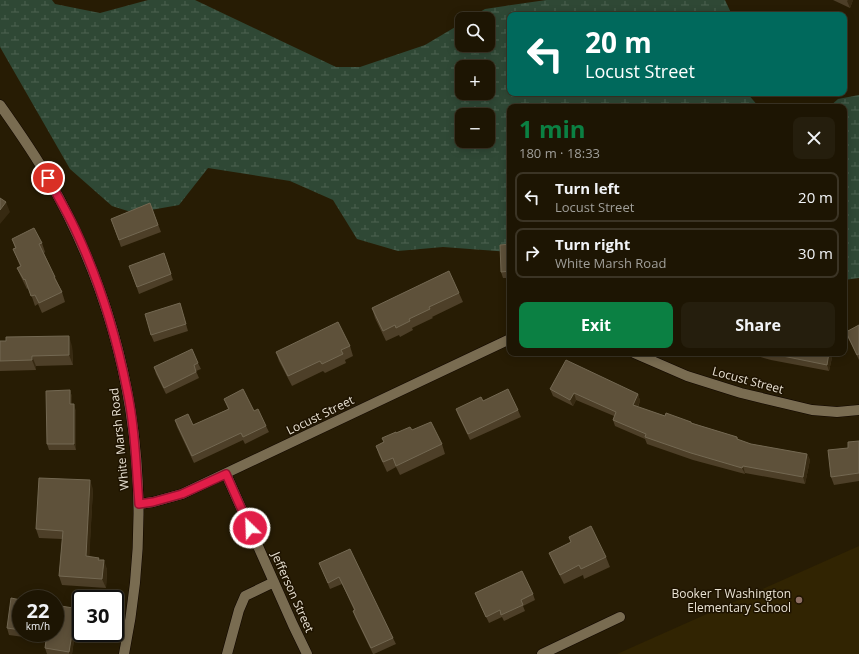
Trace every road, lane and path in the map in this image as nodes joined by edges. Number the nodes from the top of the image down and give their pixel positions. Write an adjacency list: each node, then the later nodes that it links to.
1 (0, 106): 6 (street, White Marsh Road)
2 (507, 340): 5 (street, Locust Street)
3 (641, 356): 4 (street, Locust Street)
4 (859, 410)
5 (226, 474): 6 (street, Locust Street); 7 (street, Jefferson Street)
6 (139, 504): 9 (street, White Marsh Road)
7 (274, 582): 10 (street); 11 (street, Jefferson Street)
8 (620, 617): 12 (street)
9 (124, 654)
10 (227, 654)
11 (307, 654)
12 (542, 654)

